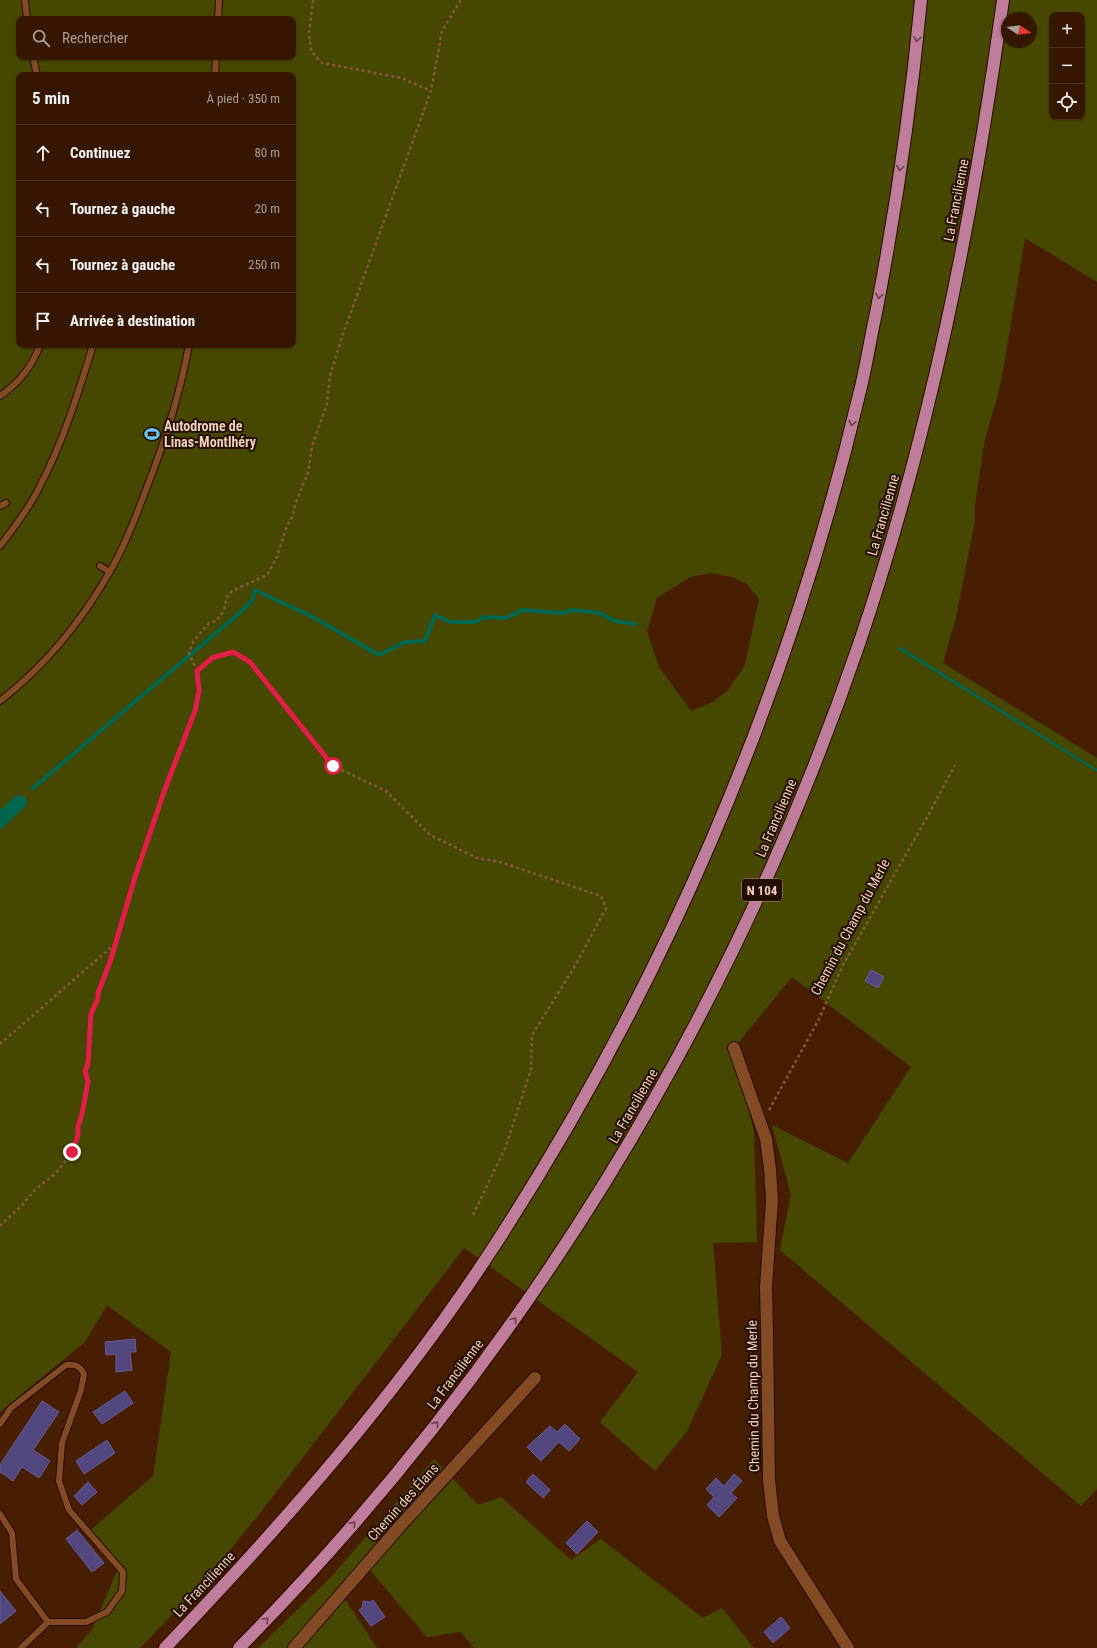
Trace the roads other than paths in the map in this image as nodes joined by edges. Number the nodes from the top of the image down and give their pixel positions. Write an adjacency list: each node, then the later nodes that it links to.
1 (25, 0): 5 (lane)
2 (219, 0): 6 (lane)
3 (921, 0): 25 (highway, La Francilienne, one-way to 25)
4 (1003, 0): 26 (highway, La Francilienne / N 104, one-way to 4)
5 (27, 16)
6 (218, 16)
7 (34, 60): 9 (lane)
8 (216, 60): 10 (lane)
9 (36, 72)
10 (215, 72)
11 (39, 348): 14 (lane)
12 (92, 348): 15 (lane)
13 (188, 348): 17 (lane)
14 (0, 396)
15 (0, 546)
16 (100, 566): 17 (lane)
17 (110, 572): 18 (lane)
18 (0, 701)
19 (734, 1048): 28 (street, Chemin du Champ du Merle)
20 (536, 1378): 27 (street, Chemin des Élans)
21 (0, 1424): 23 (lane)
22 (0, 1514): 23 (lane)
23 (48, 1622): 24 (lane)
24 (21, 1648)
25 (165, 1648)
26 (239, 1648)
27 (294, 1648)
28 (848, 1648)

